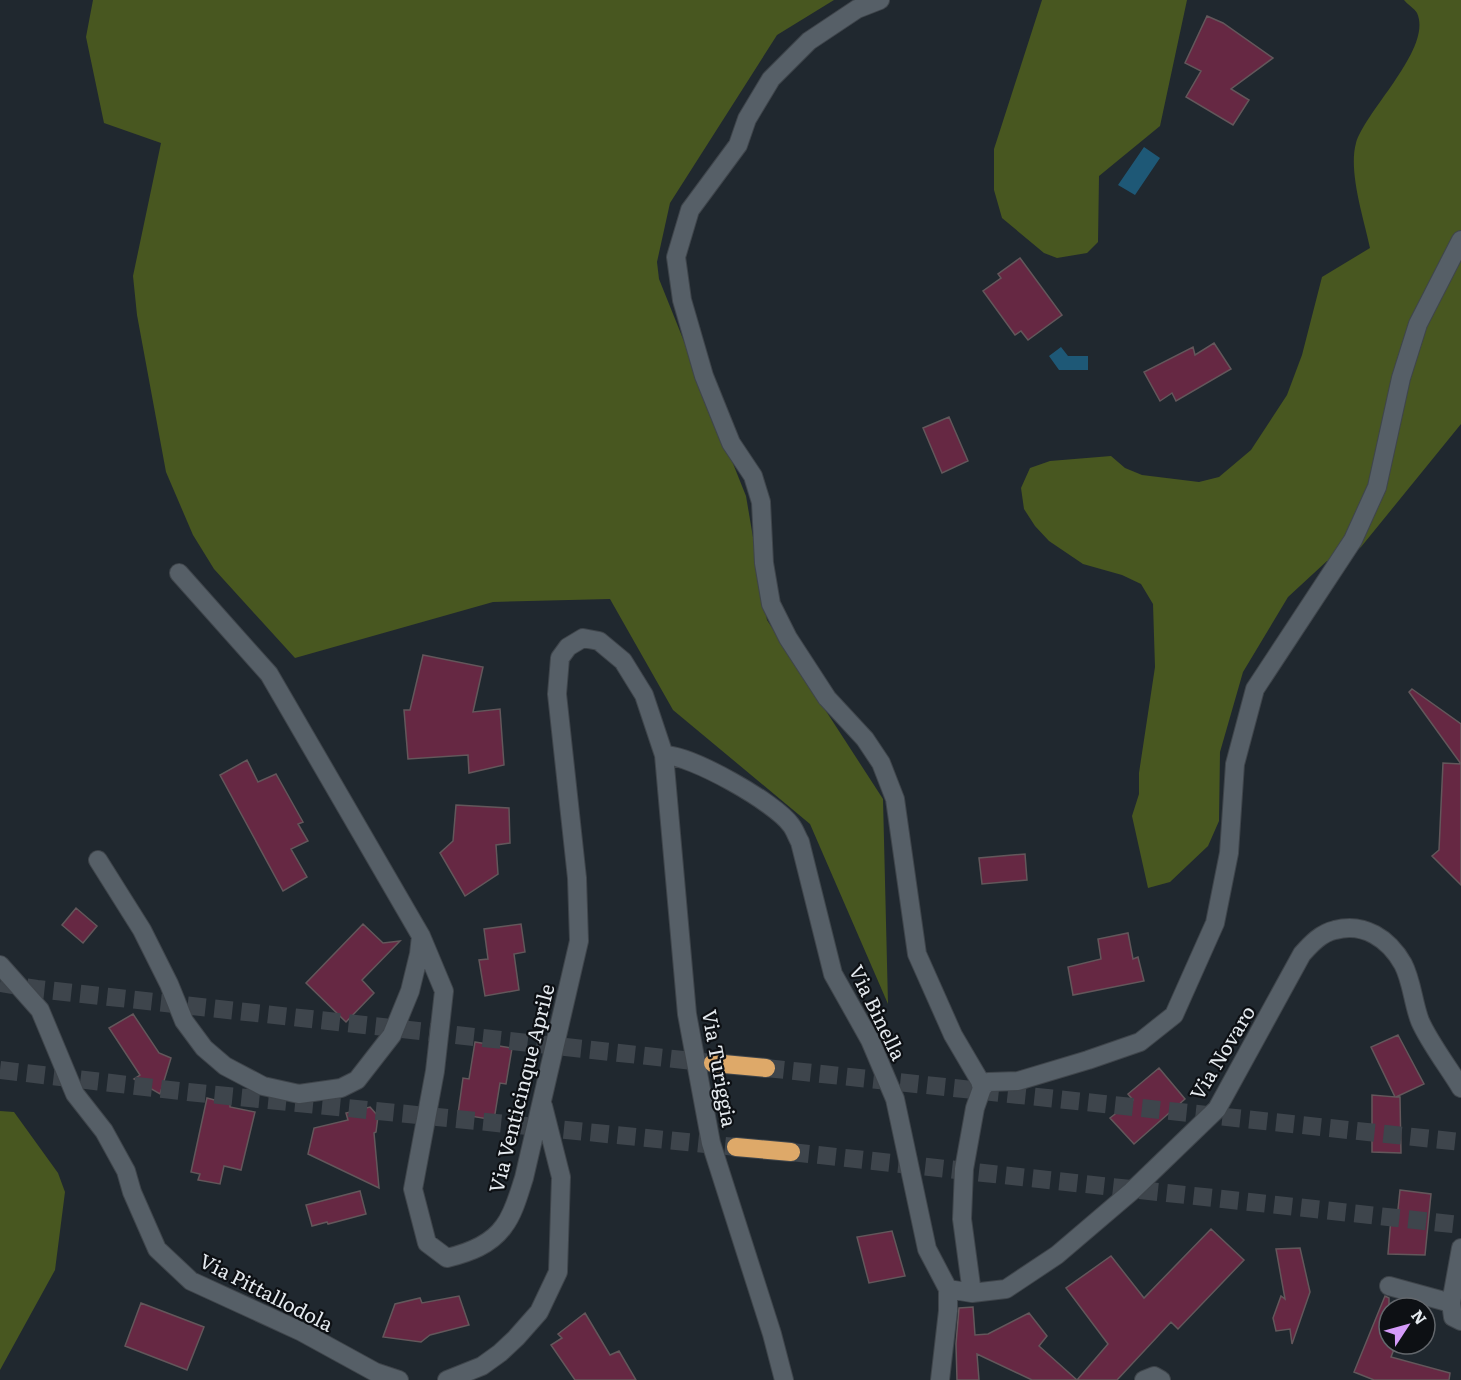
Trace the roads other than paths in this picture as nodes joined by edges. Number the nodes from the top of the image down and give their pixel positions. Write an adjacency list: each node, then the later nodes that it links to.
1 (880, 0): 11 (street)
2 (1461, 240): 11 (street)
3 (179, 573): 6 (street, Via Venticinque Aprile)
4 (664, 755): 12 (street, Via Venticinque Aprile); 17 (street, Via Binella); 23 (street, Via Turiggia)
5 (98, 860): 6 (street)
6 (421, 936): 12 (street, Via Venticinque Aprile)
7 (0, 965): 21 (street, Via Pittallodola)
8 (713, 1063): 9 (highway)
9 (766, 1068)
10 (1461, 1088): 18 (street, Via Novaro)
11 (982, 1089): 18 (street)
12 (542, 1105): 22 (street)
13 (736, 1147): 14 (highway)
14 (791, 1152)
15 (1461, 1248): 19 (street)
16 (1389, 1286): 19 (street)
17 (948, 1289): 18 (street, Via Novaro); 24 (street)
18 (972, 1293)
19 (1451, 1303): 20 (street)
20 (1461, 1321)
21 (399, 1380)
22 (447, 1380)
23 (784, 1380)
24 (940, 1380)
25 (1144, 1380): 26 (street)
26 (1161, 1380)

